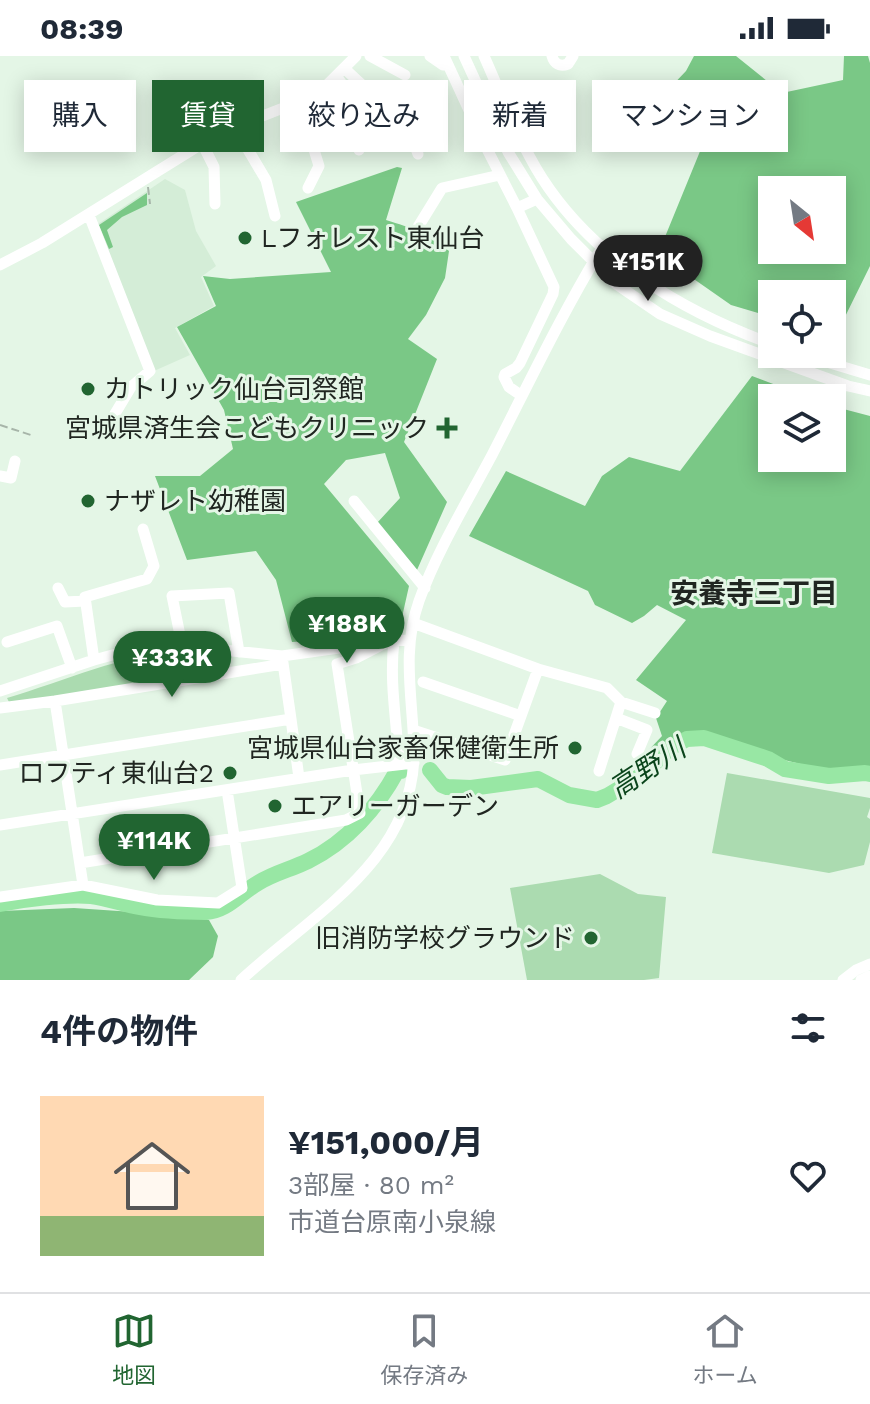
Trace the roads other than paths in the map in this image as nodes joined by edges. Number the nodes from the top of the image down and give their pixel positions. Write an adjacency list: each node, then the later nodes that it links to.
1 (356, 56): 9 (street)
2 (370, 56): 10 (street)
3 (430, 56): 8 (street)
4 (464, 56): 20 (street)
5 (484, 56): 26 (street)
6 (552, 56): 7 (street)
7 (573, 56)
8 (444, 60): 18 (street)
9 (341, 73): 11 (street); 12 (street); 17 (street)
10 (405, 75)
11 (333, 80)
12 (344, 80)
13 (188, 152): 23 (street)
14 (206, 152): 21 (street)
15 (249, 152): 24 (street)
16 (315, 152): 19 (street)
17 (418, 154)
18 (500, 175): 22 (street); 25 (street)
19 (308, 188)
20 (537, 199): 22 (street); 27 (street)
21 (215, 204)
22 (517, 208): 33 (street)
23 (89, 215): 28 (street); 34 (street)
24 (275, 216)
25 (418, 227)
26 (603, 246): 27 (street); 29 (street)
27 (593, 262): 32 (street); 33 (street)
28 (0, 265)
29 (758, 339)
30 (846, 368): 31 (street)
31 (870, 375)
32 (870, 391)
33 (522, 396): 40 (street)
34 (104, 432)
35 (15, 461): 36 (street)
36 (0, 476)
37 (354, 501): 40 (street)
38 (143, 529): 41 (street)
39 (58, 588): 41 (street)
40 (425, 588): 42 (street)
41 (85, 601): 48 (street)
42 (413, 623): 43 (street); 51 (street)
43 (410, 640): 44 (street); 61 (street)
44 (391, 641): 49 (street); 65 (street); 67 (street)
45 (7, 642): 50 (street)
46 (182, 645): 47 (street); 47 (street); 48 (street)
47 (239, 652): 49 (street)
48 (94, 660): 50 (street)
49 (282, 660): 54 (street); 60 (street)
50 (72, 668): 53 (street)
51 (538, 669): 55 (street); 58 (street)
52 (423, 682): 58 (street)
53 (0, 691)
54 (55, 701): 56 (street); 63 (street)
55 (621, 702): 57 (street); 59 (street)
56 (0, 708)
57 (655, 713)
58 (521, 716): 61 (street)
59 (616, 718): 62 (street); 68 (street)
60 (291, 719): 63 (street); 69 (street)
61 (413, 730): 64 (street)
62 (637, 754)
63 (63, 755): 66 (street); 71 (street)
64 (414, 763): 65 (street); 79 (street)
65 (399, 764): 67 (street)
66 (0, 765)
67 (353, 770): 69 (street); 73 (street)
68 (599, 771)
69 (299, 778): 70 (street)
70 (227, 790): 71 (street); 73 (street)
71 (72, 814): 72 (street); 74 (street)
72 (0, 825)
73 (234, 838): 74 (street); 75 (street)
74 (80, 863): 75 (street)
75 (83, 885): 76 (street)
76 (0, 897)
77 (870, 964): 80 (street)
78 (870, 976): 81 (street)
79 (241, 980)
80 (843, 980)
81 (861, 980)

